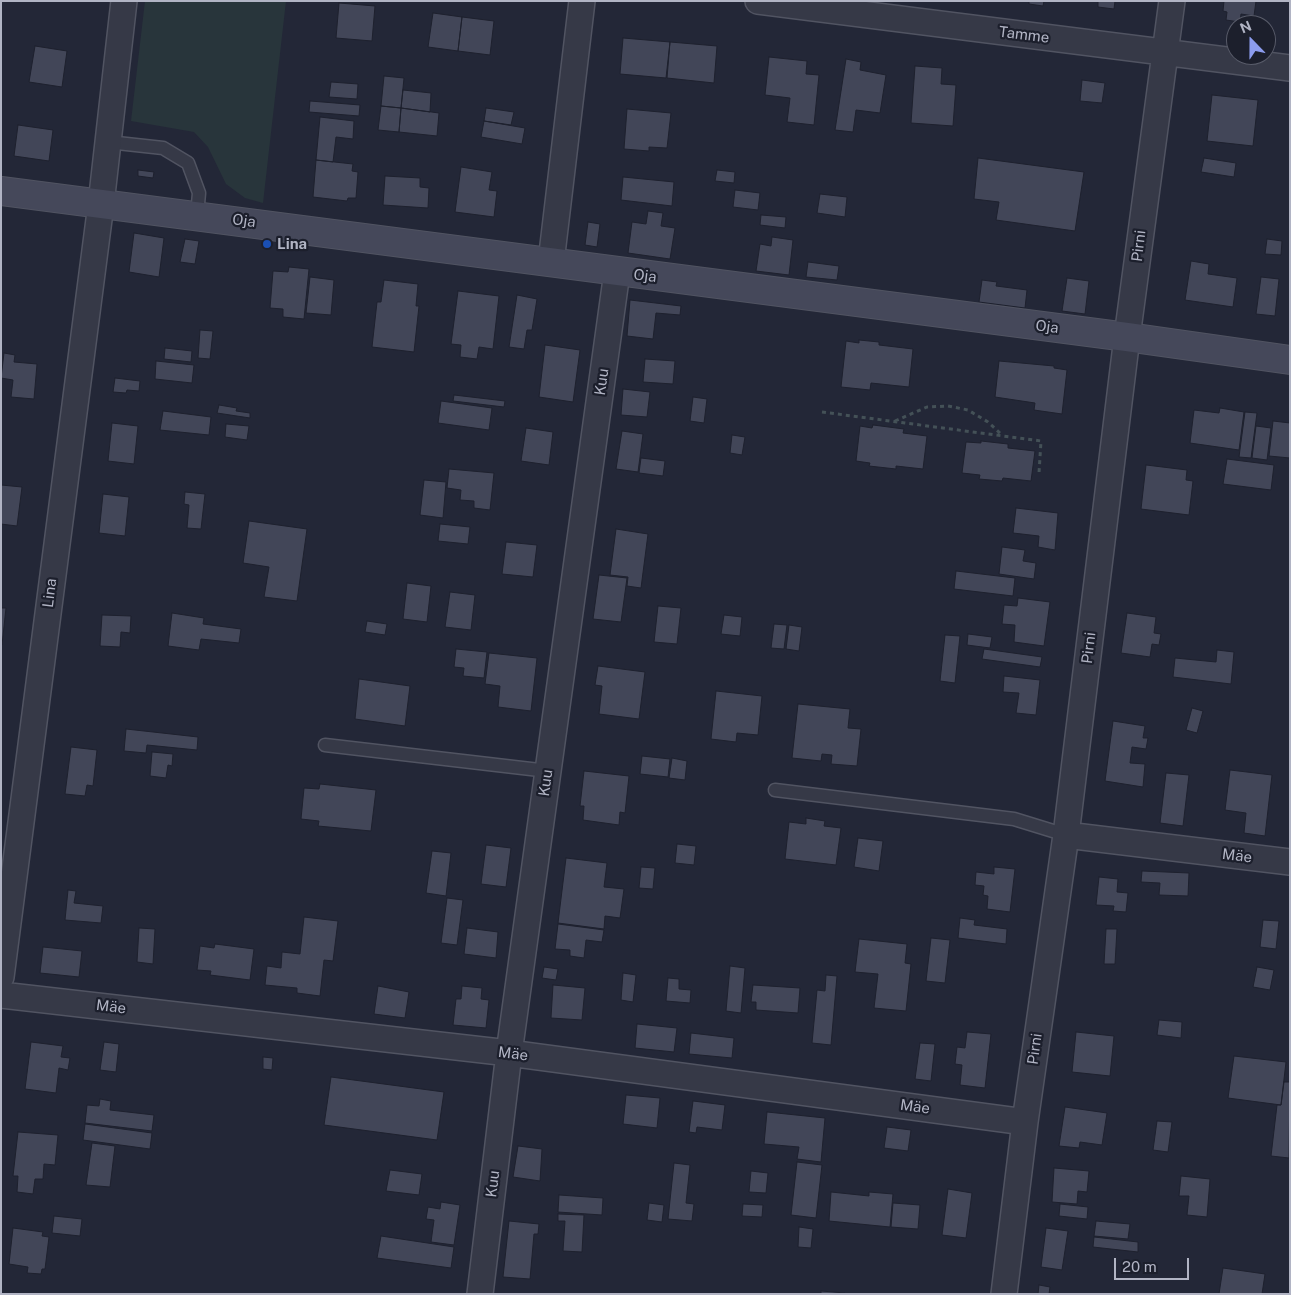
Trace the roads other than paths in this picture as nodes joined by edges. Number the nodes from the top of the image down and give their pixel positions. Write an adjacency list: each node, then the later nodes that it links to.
1 (124, 1): 7 (street, Lina)
2 (582, 1): 11 (street)
3 (758, 1): 5 (street, Tamme)
4 (1172, 1): 5 (street, Pirni)
5 (1164, 52): 6 (street, Tamme); 13 (street, Pirni)
6 (1290, 68)
7 (108, 142): 9 (street, Lina); 10 (lane)
8 (1, 191): 9 (street, Oja)
9 (101, 204): 10 (street, Oja); 20 (street, Lina)
10 (197, 215): 11 (street, Oja)
11 (551, 262): 12 (street, Oja)
12 (617, 272): 13 (street, Oja); 16 (street, Kuu)
13 (1127, 337): 14 (street, Oja); 18 (street, Pirni)
14 (1290, 360)
15 (325, 745): 16 (lane)
16 (548, 771): 22 (street, Kuu)
17 (776, 790): 18 (lane)
18 (1066, 835): 19 (street, Mäe); 23 (street, Pirni)
19 (1290, 862)
20 (1, 977)
21 (1, 995): 22 (street, Mäe)
22 (509, 1053): 23 (street, Mäe); 24 (street, Kuu)
23 (1025, 1122): 25 (street, Pirni)
24 (480, 1294)
25 (1004, 1294)

